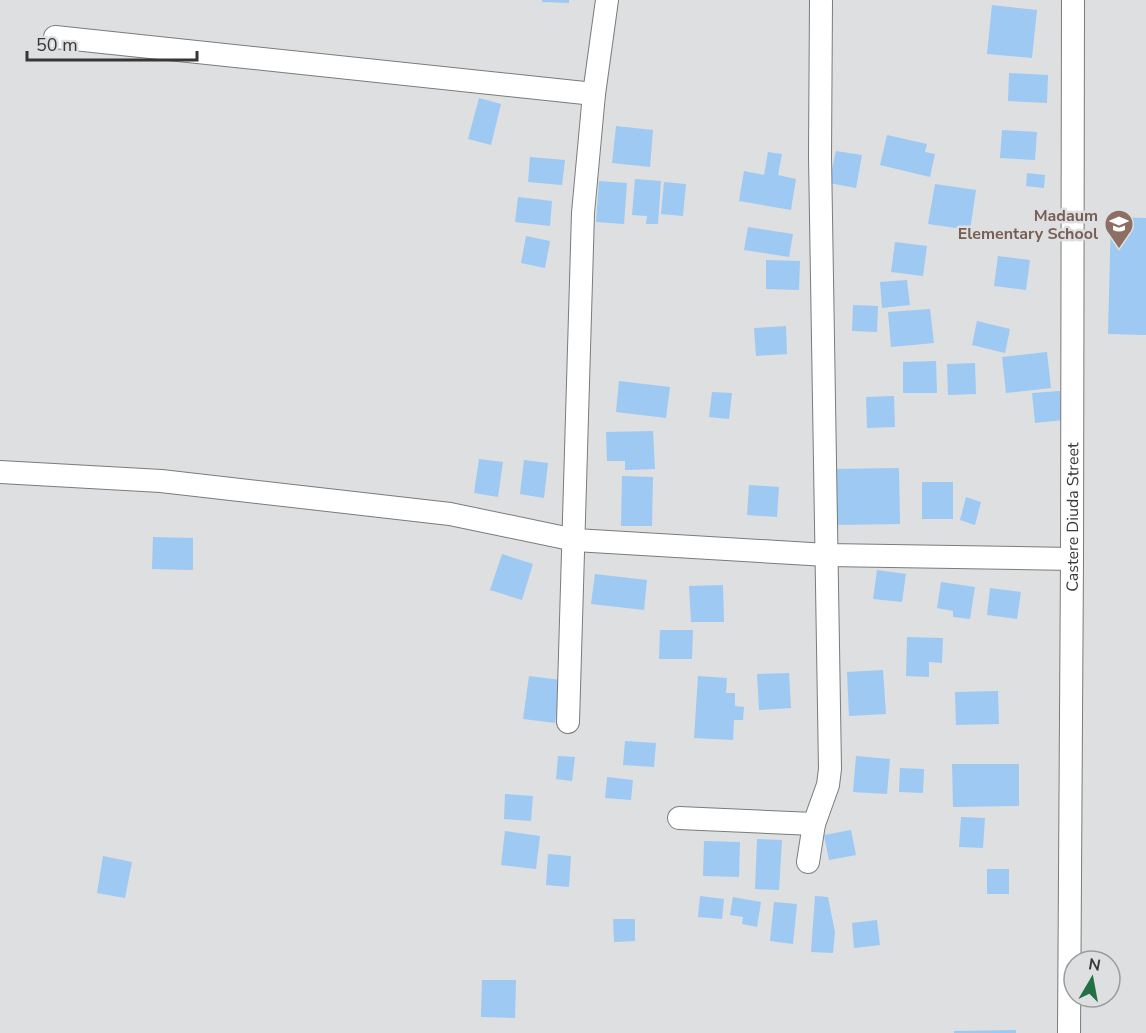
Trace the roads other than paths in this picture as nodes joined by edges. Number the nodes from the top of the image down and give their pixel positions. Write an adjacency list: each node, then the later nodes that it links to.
1 (607, 0): 5 (street)
2 (820, 0): 8 (street)
3 (1073, 0): 9 (street, Castere Diuda Street)
4 (55, 37): 5 (street)
5 (594, 94): 7 (street)
6 (0, 472): 7 (street)
7 (575, 540): 8 (street); 10 (street)
8 (827, 555): 9 (street); 12 (street)
9 (1072, 559): 14 (street, Castere Diuda Street)
10 (568, 722)
11 (679, 818): 12 (street)
12 (814, 824): 13 (street)
13 (808, 862)
14 (1069, 1033)

